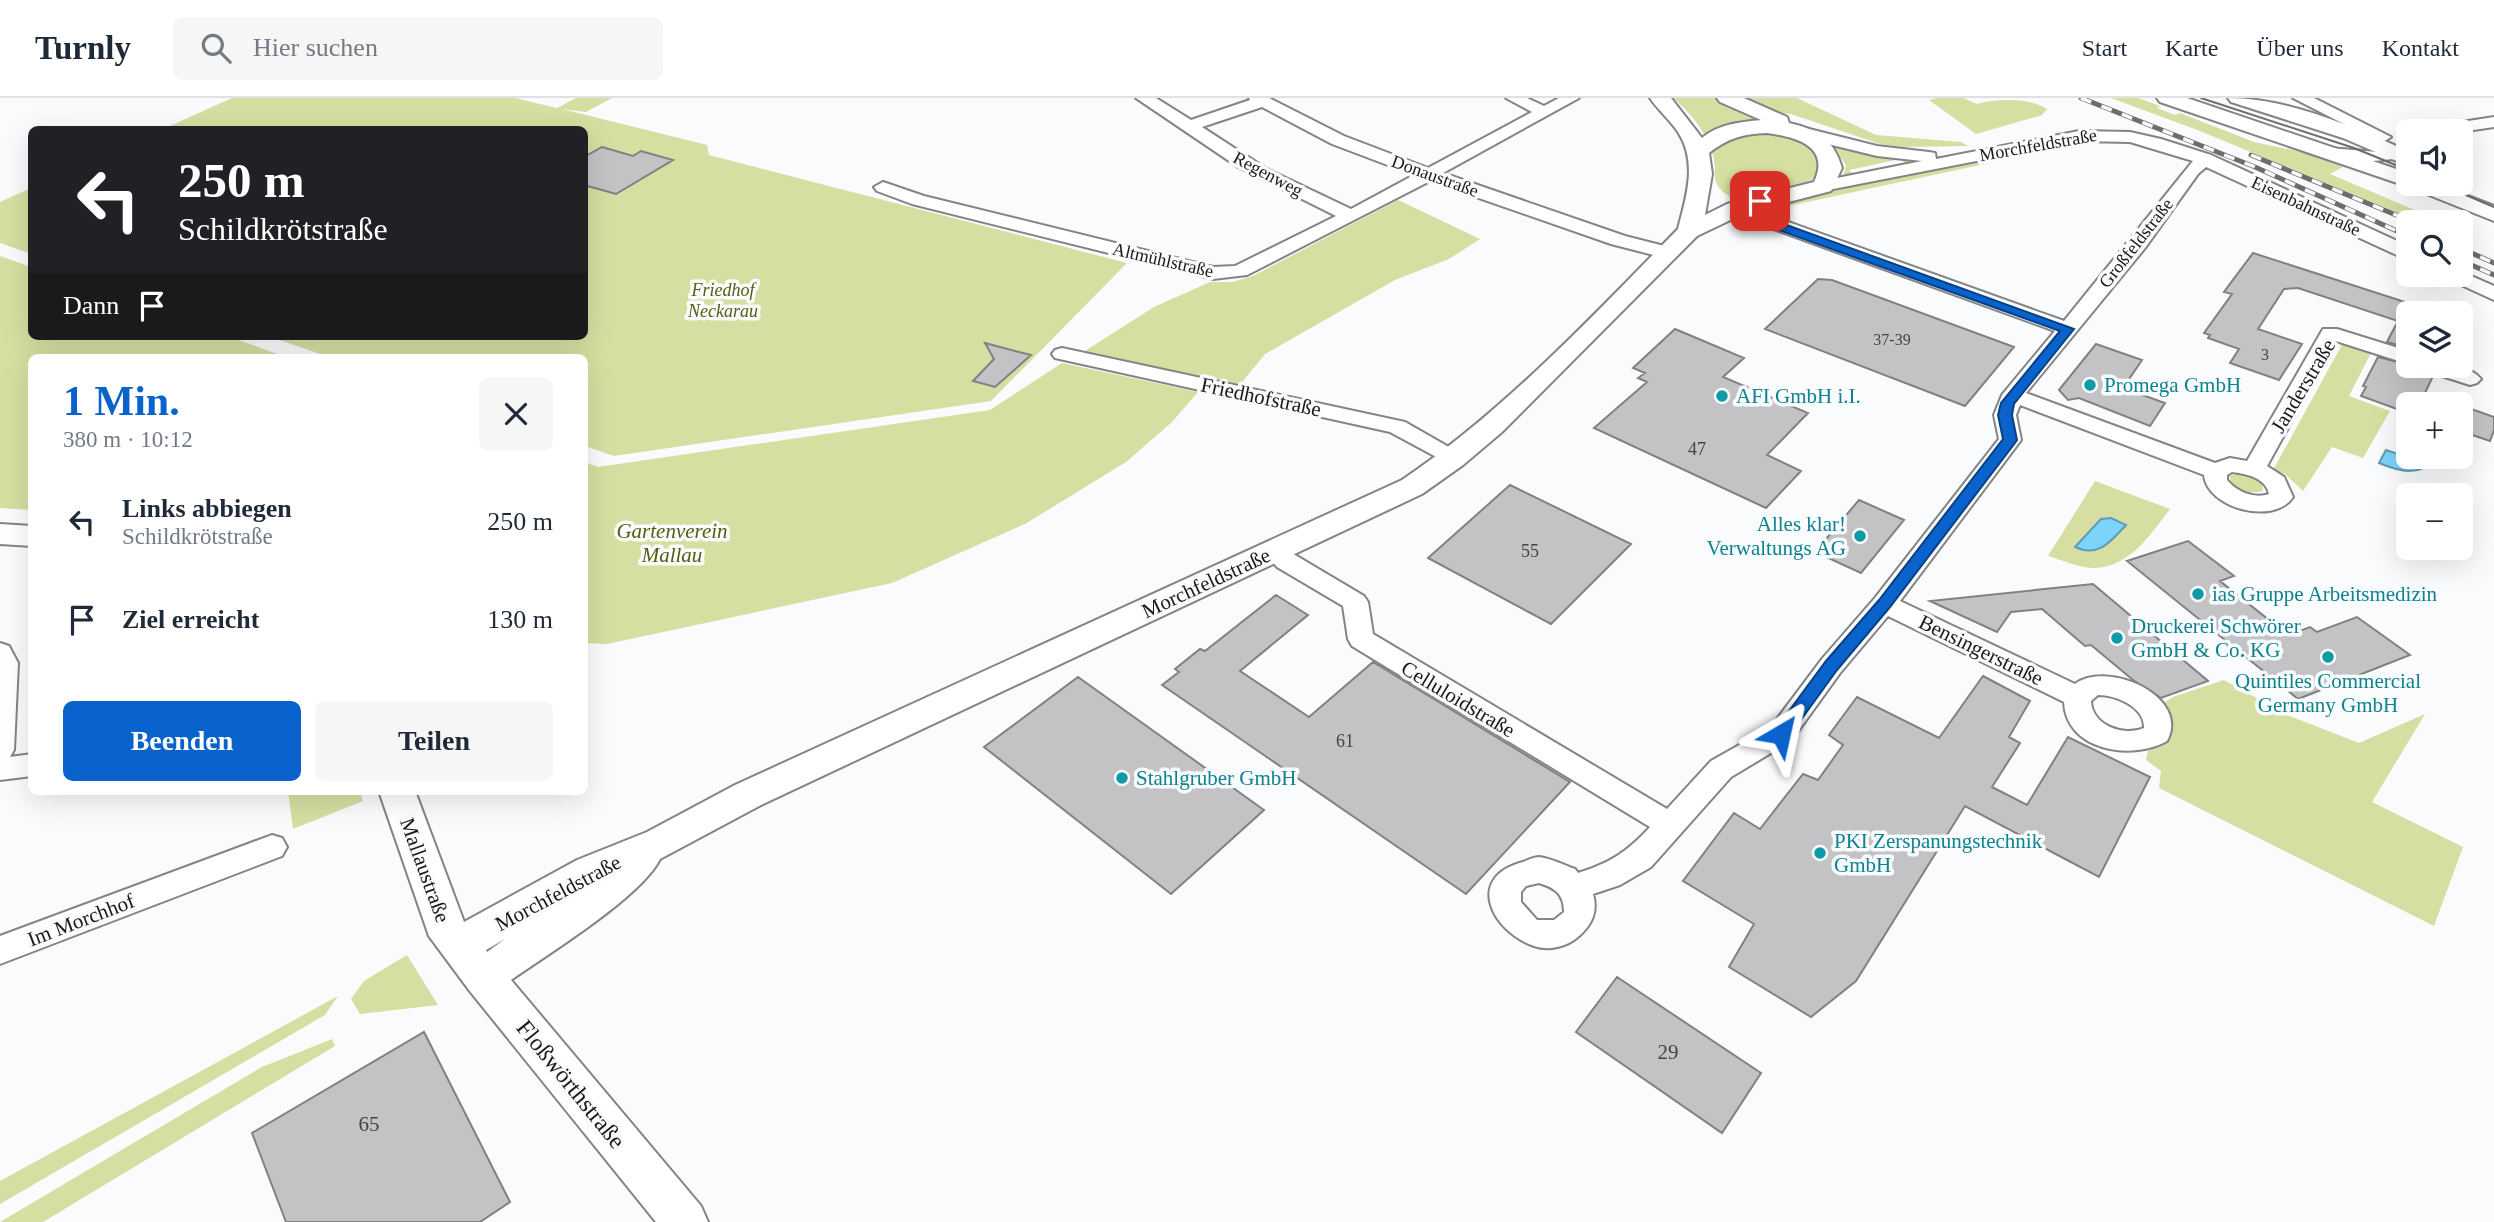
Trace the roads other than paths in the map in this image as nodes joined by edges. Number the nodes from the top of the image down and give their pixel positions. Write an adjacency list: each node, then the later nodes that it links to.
1 (1144, 98): 12 (street, Regenweg)
2 (1514, 98): 10 (street)
3 (1571, 98): 10 (street, Altmühlstraße)
4 (1660, 98): 15 (main road)
5 (1727, 98): 14 (main road)
6 (2167, 98): 18 (main road)
7 (2238, 98): 17 (main road)
8 (2301, 98): 16 (street)
9 (1260, 100): 12 (street); 21 (street, Donaustraße)
10 (1545, 112): 21 (street, Altmühlstraße)
11 (2489, 123): 13 (street)
12 (1189, 126): 31 (street, Regenweg)
13 (2473, 131)
14 (1801, 132): 15 (main road, Morchfeldstraße); 20 (street, Morchfeldstraße); 23 (main road)
15 (1699, 151): 22 (main road, Morchfeldstraße)
16 (2396, 153)
17 (2396, 154)
18 (2396, 157)
19 (2205, 159): 20 (street, Morchfeldstraße); 34 (street, Eisenbahnstraße); 38 (street, Großfeldstraße)
20 (1925, 161): 23 (street, Morchfeldstraße)
21 (1428, 174): 31 (street, Altmühlstraße); 35 (street, Donaustraße)
22 (1702, 179): 29 (main road); 33 (main road, Morchfeldstraße)
23 (1823, 186): 28 (main road, Morchfeldstraße)
24 (883, 187): 31 (street, Altmühlstraße)
25 (2473, 188): 27 (main road)
26 (2465, 196): 30 (main road)
27 (2494, 197)
28 (1760, 201): 29 (main road, Morchfeldstraße); 32 (street)
29 (1735, 209): 32 (street); 33 (main road, Morchfeldstraße)
30 (2494, 214)
31 (1351, 216)
32 (1777, 226): 38 (street)
33 (1689, 231): 35 (main road, Morchfeldstraße)
34 (2396, 247)
35 (1665, 257): 44 (main road, Morchfeldstraße)
36 (2473, 283): 37 (street)
37 (2494, 293)
38 (2068, 329): 43 (street, Großfeldstraße)
39 (1062, 354): 44 (street, Friedhofstraße)
40 (2396, 354): 45 (street, Janderstraße)
41 (2467, 378): 42 (street)
42 (2470, 379)
43 (2013, 395): 46 (street); 50 (street)
44 (1452, 459): 49 (main road, Morchfeldstraße)
45 (2254, 469): 46 (street); 46 (street)
46 (2215, 471)
47 (0, 534): 48 (main road)
48 (28, 536)
49 (1275, 551): 57 (street, Celluloidstraße); 61 (main road, Morchfeldstraße)
50 (1884, 604): 52 (street, Bensingerstraße); 57 (street)
51 (0, 653): 53 (street)
52 (2077, 696)
53 (0, 750)
54 (28, 766): 55 (street)
55 (0, 769)
56 (398, 795): 61 (main road, Mallaustraße)
57 (1670, 825): 59 (street)
58 (272, 847): 60 (street, Im Morchhof)
59 (1573, 887)
60 (0, 950)
61 (470, 962): 62 (main road, Floßwörthstraße)
62 (685, 1222)

